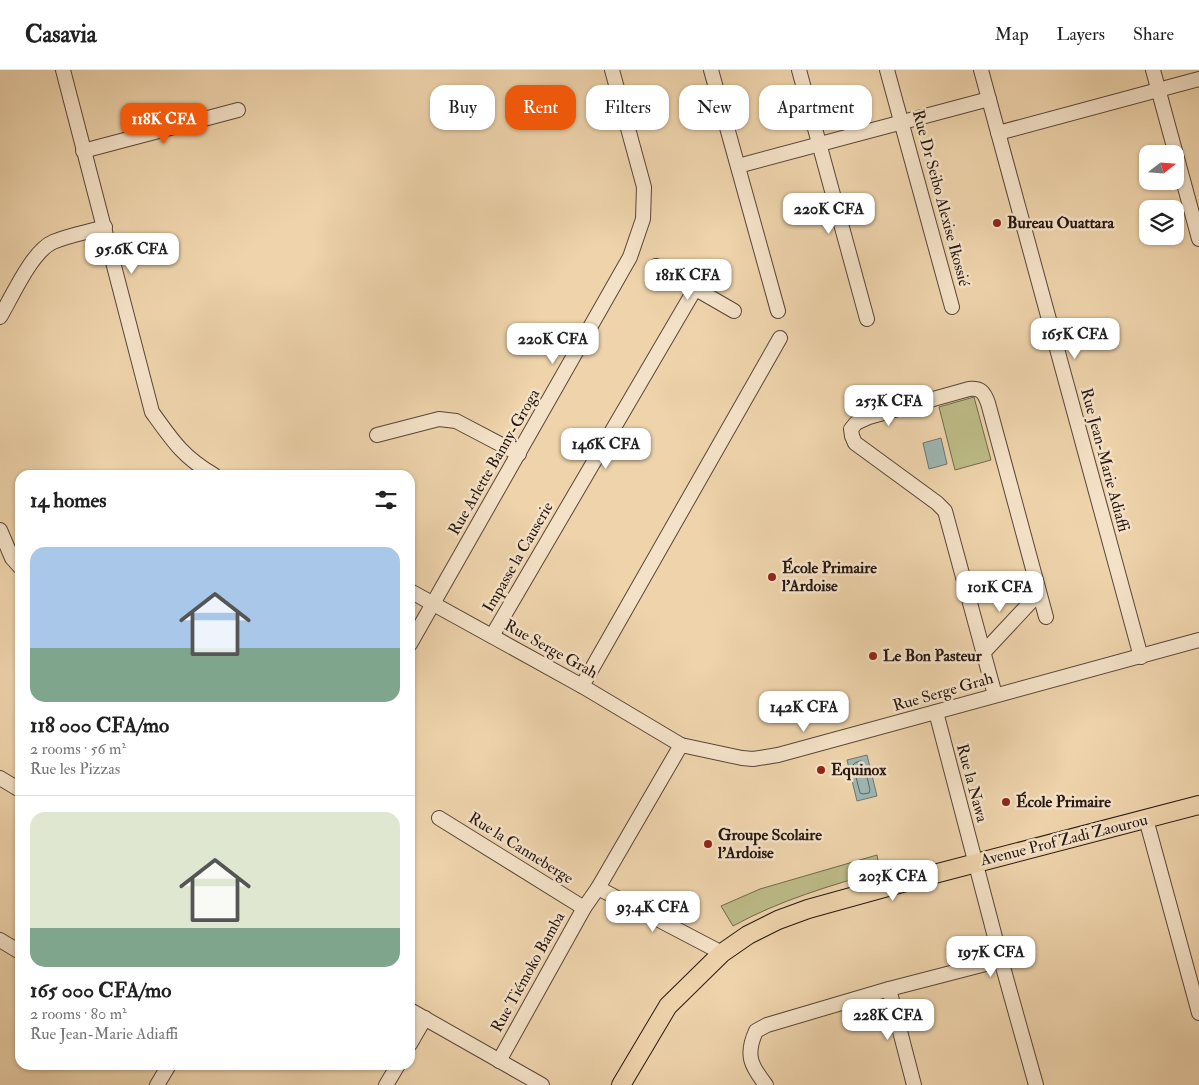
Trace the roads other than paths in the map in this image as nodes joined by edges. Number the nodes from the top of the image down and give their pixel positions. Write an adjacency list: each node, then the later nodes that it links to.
1 (63, 70): 15 (street)
2 (612, 70): 28 (street, Rue Arlette Banny-Groga)
3 (711, 70): 16 (street)
4 (799, 70): 14 (street)
5 (887, 70): 12 (street, Rue Dr Seibo Alexise Ikossié)
6 (981, 70): 10 (street, Rue Jean-Marie Adiaffi)
7 (1153, 70): 9 (street)
8 (1199, 79): 9 (street)
9 (1158, 90): 13 (street); 18 (street)
10 (989, 99): 12 (street); 13 (street, Rue Jean-Marie Adiaffi)
11 (238, 110): 15 (street)
12 (902, 121): 14 (street); 21 (street, Rue Dr Seibo Alexise Ikossié)
13 (998, 132): 40 (street, Rue Jean-Marie Adiaffi)
14 (819, 144): 16 (street); 25 (street)
15 (83, 151): 17 (street)
16 (738, 166): 23 (street)
17 (105, 227): 24 (street); 29 (street)
18 (1199, 239)
19 (656, 266): 20 (street)
20 (695, 289): 22 (street); 37 (street, Impasse la Causerie)
21 (952, 307)
22 (734, 311)
23 (778, 311)
24 (0, 317)
25 (867, 319)
26 (780, 338): 41 (street)
27 (377, 435): 28 (street)
28 (519, 454): 34 (street, Rue Arlette Banny-Groga)
29 (205, 470)
30 (0, 530): 31 (street)
31 (15, 561)
32 (1039, 593): 35 (street); 39 (street); 39 (street)
33 (415, 594): 34 (street, Rue Serge Grah)
34 (433, 604): 36 (street, Rue Arlette Banny-Groga); 37 (street, Rue Serge Grah)
35 (1046, 617)
36 (415, 635)
37 (492, 636): 41 (street, Rue Serge Grah)
38 (1199, 640): 40 (street, Rue Serge Grah)
39 (983, 652): 42 (street)
40 (1141, 657): 42 (street, Rue Serge Grah)
41 (582, 686): 44 (street, Rue Serge Grah)
42 (994, 695): 43 (street, Rue Serge Grah)
43 (936, 712): 44 (street, Rue Serge Grah); 50 (street, Rue la Nawa)
44 (681, 745): 51 (street, Rue Tiémoko Bamba)
45 (0, 778): 46 (street)
46 (15, 787)
47 (1199, 805): 49 (main road, Avenue Prof Zadi Zaourou)
48 (439, 818): 52 (street, Rue la Canneberge)
49 (1146, 819): 50 (main road, Avenue Prof Zadi Zaourou); 59 (street)
50 (975, 863): 55 (main road, Avenue Prof Zadi Zaourou); 56 (street, Rue la Nawa)
51 (598, 888): 52 (street, Rue Tiémoko Bamba); 55 (street)
52 (584, 908): 62 (street, Rue Tiémoko Bamba)
53 (0, 940): 54 (street)
54 (15, 949)
55 (722, 953): 68 (main road, Avenue Prof Zadi Zaourou)
56 (1001, 960): 57 (street); 71 (street, Rue la Nawa)
57 (889, 989): 69 (street); 70 (street)
58 (415, 1013): 60 (street)
59 (1199, 1013)
60 (425, 1018): 61 (street); 62 (street)
61 (415, 1035)
62 (499, 1061): 67 (street)
63 (166, 1070): 65 (street)
64 (395, 1070): 66 (street)
65 (157, 1085)
66 (386, 1085)
67 (542, 1085)
68 (621, 1085)
69 (766, 1085)
70 (914, 1085)
71 (1036, 1085)

